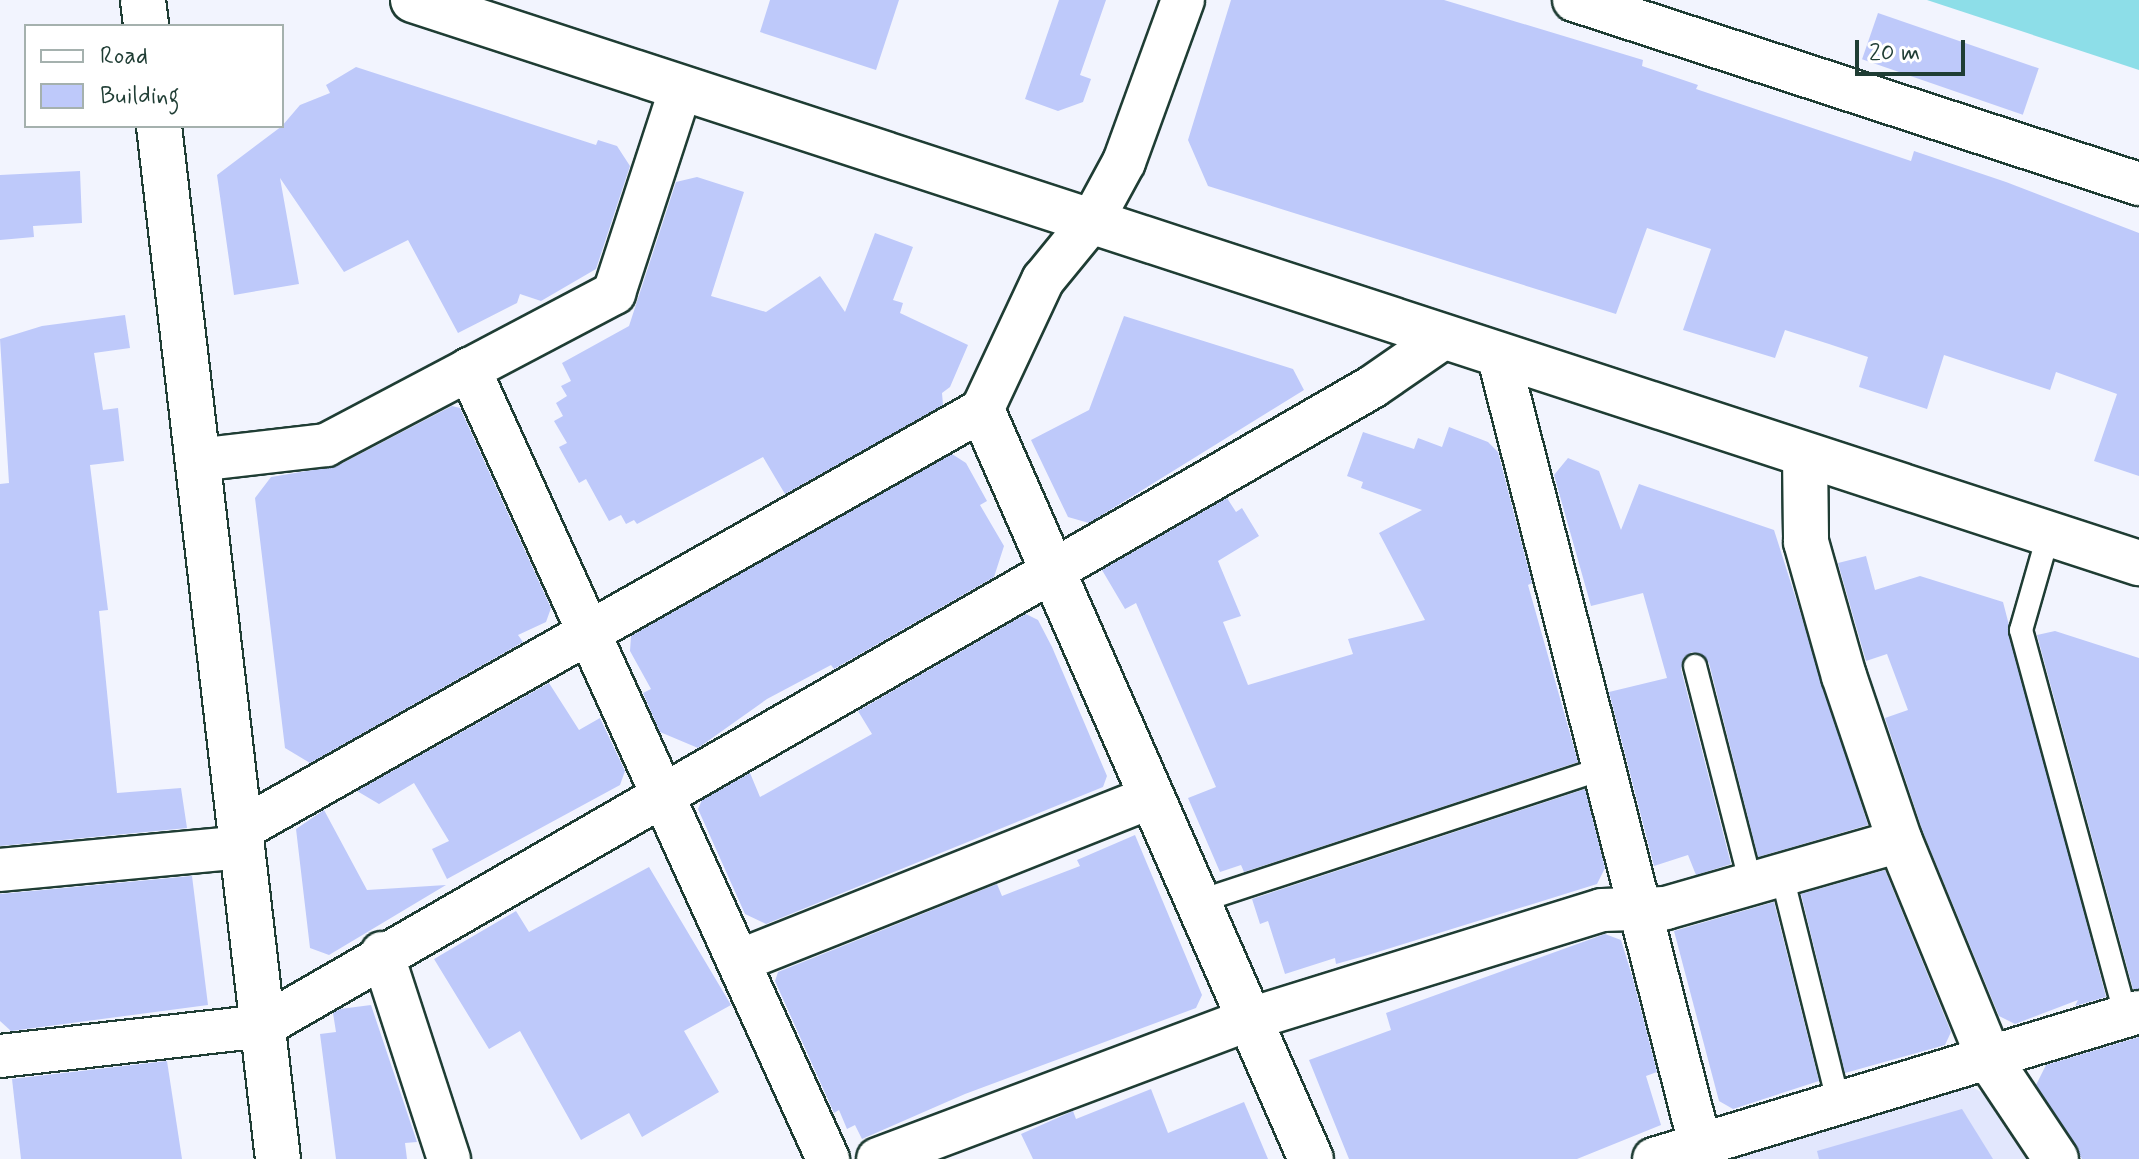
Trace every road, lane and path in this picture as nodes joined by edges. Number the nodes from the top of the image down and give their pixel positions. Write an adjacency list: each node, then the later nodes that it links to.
1 (143, 0): 5 (street)
2 (413, 0): 6 (street)
3 (1183, 0): 9 (street)
4 (1574, 0): 8 (street)
5 (146, 24)
6 (681, 88): 9 (street); 12 (street)
7 (159, 128): 15 (street)
8 (2139, 184)
9 (1093, 219): 10 (street); 13 (street)
10 (1443, 338): 11 (street); 18 (street)
11 (1499, 358): 14 (street); 21 (street)
12 (469, 369): 15 (street); 19 (street)
13 (982, 410): 18 (street); 19 (street)
14 (1805, 455): 16 (street); 25 (street)
15 (197, 460): 24 (street)
16 (2048, 536): 17 (street); 32 (lane)
17 (2139, 563)
18 (1050, 570): 22 (street); 23 (street)
19 (588, 629): 22 (street); 24 (street)
20 (1695, 666): 27 (lane)
21 (1605, 768): 28 (lane); 29 (street)
22 (660, 793): 30 (street); 31 (street)
23 (1151, 797): 28 (street); 31 (street)
24 (242, 839): 26 (street); 34 (street)
25 (1900, 841): 27 (street); 36 (street)
26 (0, 870)
27 (1767, 880): 29 (street); 37 (lane)
28 (1197, 902): 33 (street)
29 (1640, 910): 33 (street); 38 (street)
30 (382, 953): 34 (street); 40 (street)
31 (739, 961): 41 (street)
32 (2132, 1014): 36 (street)
33 (1250, 1019): 42 (street); 43 (street)
34 (263, 1026): 35 (street); 39 (street)
35 (0, 1056)
36 (1990, 1060): 37 (street); 44 (street)
37 (1838, 1101): 38 (street)
38 (1682, 1153)
39 (278, 1159)
40 (449, 1159)
41 (828, 1159)
42 (878, 1159)
43 (1311, 1159)
44 (2056, 1159)

